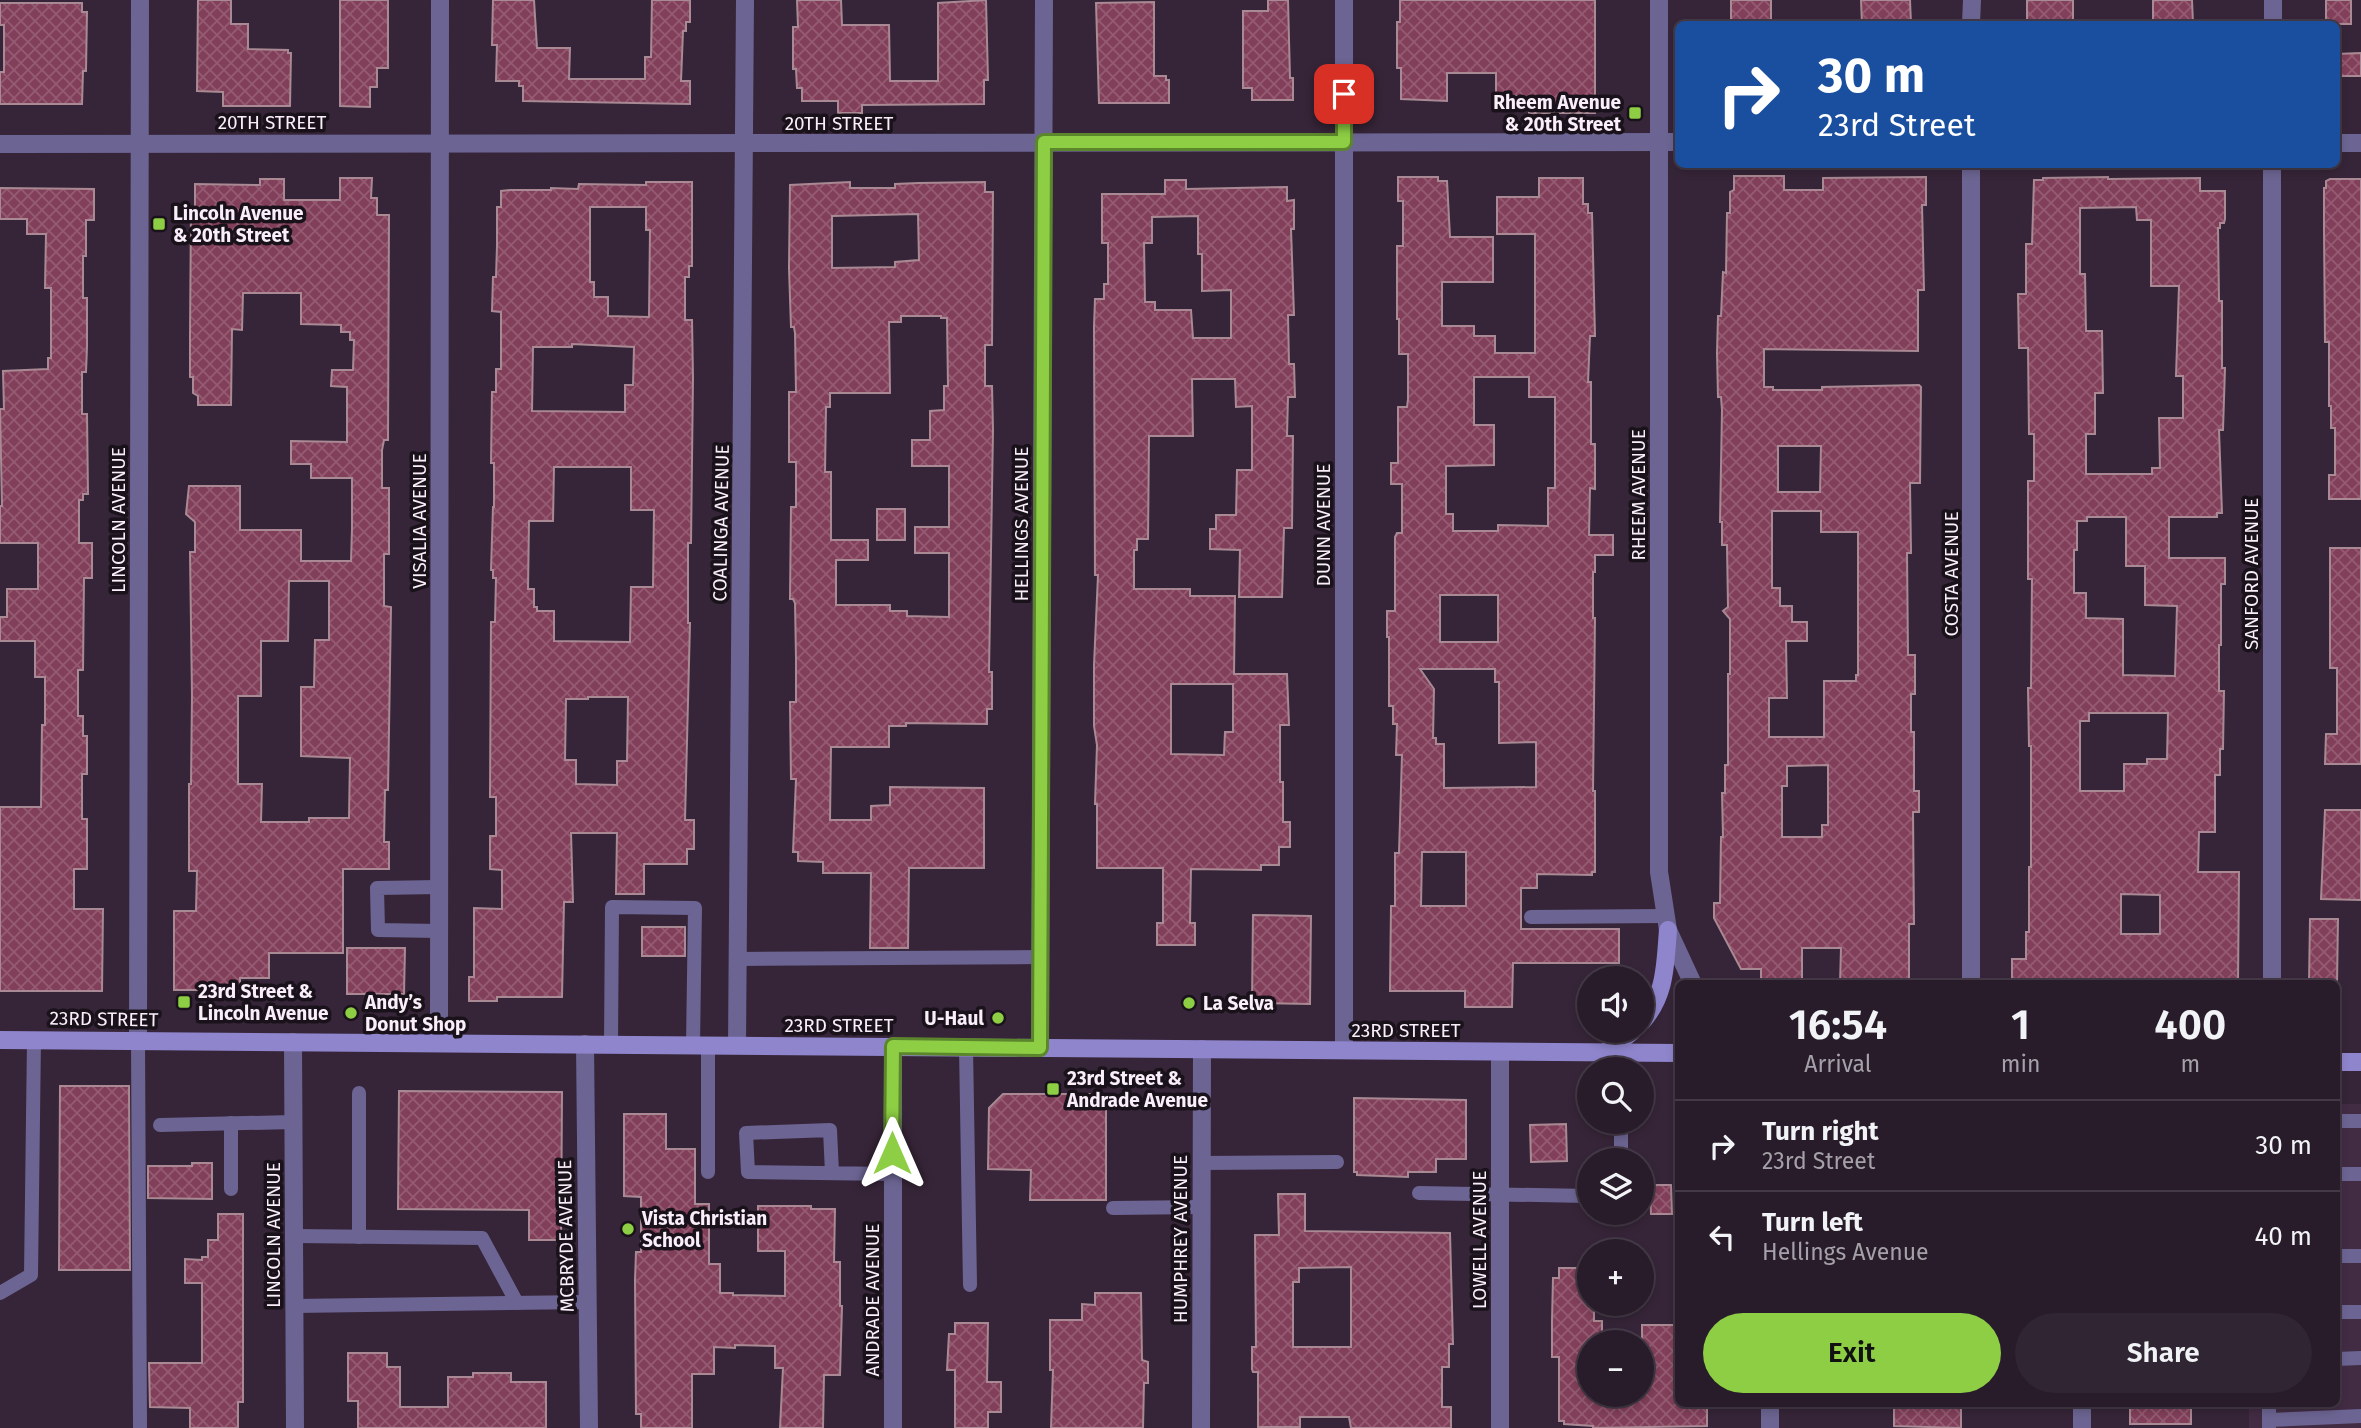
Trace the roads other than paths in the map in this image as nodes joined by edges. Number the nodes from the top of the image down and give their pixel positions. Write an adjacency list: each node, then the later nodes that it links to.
1 (140, 0): 11 (street, LINCOLN AVENUE)
2 (440, 0): 17 (street, VISALIA AVENUE)
3 (745, 0): 20 (street, COALINGA AVENUE)
4 (1044, 0): 12 (street, HELLINGS AVENUE)
5 (1344, 0): 13 (street, DUNN AVENUE)
6 (1659, 0): 14 (street, RHEEM AVENUE)
7 (1972, 0): 9 (street)
8 (2273, 0): 10 (street)
9 (1971, 21)
10 (2273, 21)
11 (141, 142): 17 (street, 20TH STREET); 19 (street, 20TH STREET); 35 (street, LINCOLN AVENUE)
12 (1044, 142): 13 (street, 20TH STREET); 20 (street, 20TH STREET); 27 (street, HELLINGS AVENUE)
13 (1344, 142): 14 (street, 20TH STREET); 46 (street, DUNN AVENUE)
14 (1659, 142): 15 (street, 20TH STREET); 25 (street, RHEEM AVENUE)
15 (1675, 142)
16 (2361, 142): 18 (street)
17 (440, 143): 20 (street, 20TH STREET); 23 (street, VISALIA AVENUE)
18 (2340, 143)
19 (0, 144)
20 (745, 144): 28 (street, COALINGA AVENUE)
21 (1971, 168): 30 (street, COSTA AVENUE)
22 (2272, 168): 31 (street, SANFORD AVENUE)
23 (439, 887): 26 (street, VISALIA AVENUE); 26 (lane)
24 (1531, 917): 25 (lane)
25 (1666, 923): 29 (street, RHEEM AVENUE); 32 (main road)
26 (439, 931): 37 (street, VISALIA AVENUE)
27 (1040, 957): 28 (lane); 44 (street, HELLINGS AVENUE)
28 (738, 959): 41 (street, COALINGA AVENUE)
29 (1691, 980)
30 (1972, 980)
31 (2272, 980)
32 (1654, 1008)
33 (0, 1040): 34 (main road, 23RD STREET)
34 (34, 1040): 35 (main road, 23RD STREET); 77 (lane)
35 (138, 1041): 36 (main road, 23RD STREET); 89 (lane)
36 (293, 1042): 37 (main road, 23RD STREET); 56 (street, LINCOLN AVENUE)
37 (439, 1043): 38 (main road, 23RD STREET)
38 (585, 1044): 39 (main road, 23RD STREET); 78 (street, MCBRYDE AVENUE)
39 (611, 1044): 40 (main road, 23RD STREET); 40 (lane)
40 (701, 1045): 41 (main road, 23RD STREET); 61 (lane)
41 (737, 1045): 42 (main road, 23RD STREET)
42 (893, 1046): 43 (main road, 23RD STREET); 63 (street, ANDRADE AVENUE)
43 (966, 1047): 44 (main road, 23RD STREET); 76 (lane)
44 (1040, 1048): 45 (main road, 23RD STREET)
45 (1202, 1049): 46 (main road, 23RD STREET); 60 (street, HUMPHREY AVENUE)
46 (1344, 1050): 47 (main road, 23RD STREET)
47 (1500, 1052): 49 (main road, 23RD STREET); 68 (street, LOWELL AVENUE)
48 (1675, 1053): 50 (main road, 23RD STREET)
49 (1597, 1057)
50 (1628, 1057)
51 (2340, 1062): 52 (main road)
52 (2361, 1062)
53 (359, 1093): 73 (lane)
54 (2340, 1121): 55 (lane)
55 (2361, 1121)
56 (293, 1122): 57 (lane); 72 (street, LINCOLN AVENUE)
57 (231, 1124): 58 (lane); 66 (lane)
58 (160, 1125)
59 (1338, 1162): 60 (lane)
60 (1200, 1163): 70 (street, HUMPHREY AVENUE)
61 (708, 1172)
62 (832, 1173): 62 (lane); 63 (lane)
63 (892, 1174): 92 (street, ANDRADE AVENUE)
64 (2340, 1174): 65 (lane)
65 (2361, 1174)
66 (231, 1189)
67 (1419, 1194): 68 (lane)
68 (1500, 1194): 69 (lane); 94 (street, LOWELL AVENUE)
69 (1577, 1196)
70 (1201, 1208): 71 (lane); 93 (street, HUMPHREY AVENUE)
71 (1113, 1209)
72 (293, 1236): 73 (lane); 80 (street, LINCOLN AVENUE)
73 (359, 1237): 79 (lane)
74 (2340, 1256): 75 (lane)
75 (2361, 1256)
76 (970, 1285)
77 (0, 1293)
78 (588, 1302): 79 (lane); 91 (street, MCBRYDE AVENUE)
79 (517, 1303): 80 (lane)
80 (294, 1306): 90 (street, LINCOLN AVENUE)
81 (2340, 1312): 82 (lane)
82 (2361, 1312)
83 (2361, 1358): 84 (lane)
84 (2340, 1359)
85 (1770, 1407): 95 (street)
86 (2082, 1407): 96 (street)
87 (2361, 1416): 88 (lane)
88 (2269, 1424)
89 (140, 1428)
90 (295, 1428)
91 (589, 1428)
92 (893, 1428)
93 (1202, 1428)
94 (1500, 1428)
95 (1770, 1428)
96 (2082, 1428)

